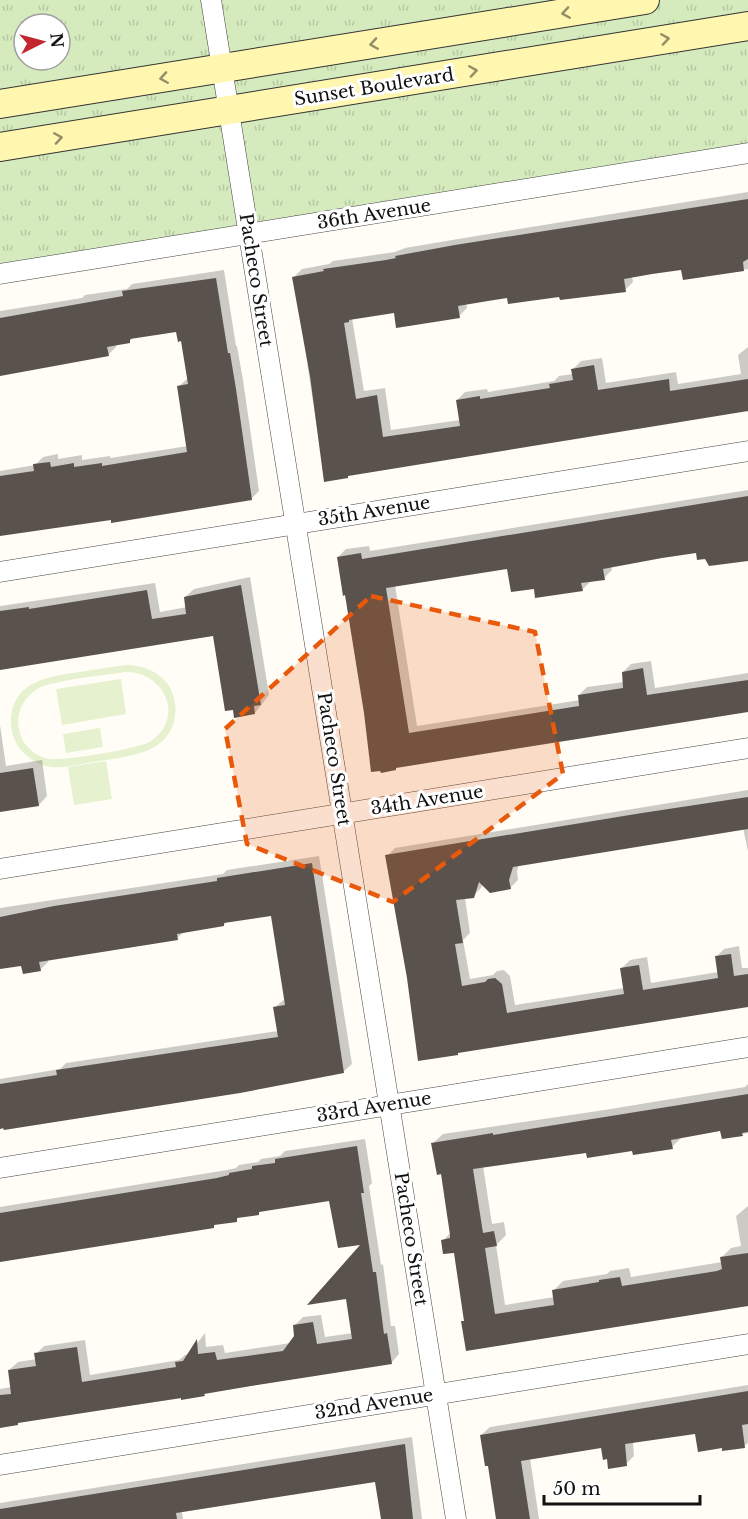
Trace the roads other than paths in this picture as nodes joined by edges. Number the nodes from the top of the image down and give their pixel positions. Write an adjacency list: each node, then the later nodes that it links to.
1 (211, 0): 4 (street, Pacheco Street)
2 (645, 0): 4 (main road, one-way to 4)
3 (748, 26): 6 (main road, Sunset Boulevard, one-way to 3)
4 (222, 68): 5 (main road, one-way to 5); 6 (street, Pacheco Street)
5 (0, 104)
6 (229, 110): 7 (main road, Sunset Boulevard, one-way to 6); 9 (street, Pacheco Street)
7 (0, 147)
8 (748, 153): 9 (street, 36th Avenue)
9 (249, 234): 10 (street, 36th Avenue); 12 (street, Pacheco Street)
10 (0, 274)
11 (748, 451): 12 (street, 35th Avenue)
12 (296, 524): 13 (street, 35th Avenue); 15 (street, Pacheco Street)
13 (0, 572)
14 (748, 748): 15 (street, 34th Avenue)
15 (342, 814): 16 (street, 34th Avenue); 18 (street, Pacheco Street)
16 (0, 869)
17 (748, 1047): 18 (street, 33rd Avenue)
18 (389, 1105): 19 (street, 33rd Avenue); 21 (street, Pacheco Street)
19 (0, 1168)
20 (748, 1344): 21 (street, 32nd Avenue)
21 (436, 1394): 22 (street, 32nd Avenue); 23 (street, Pacheco Street)
22 (0, 1465)
23 (456, 1519)

